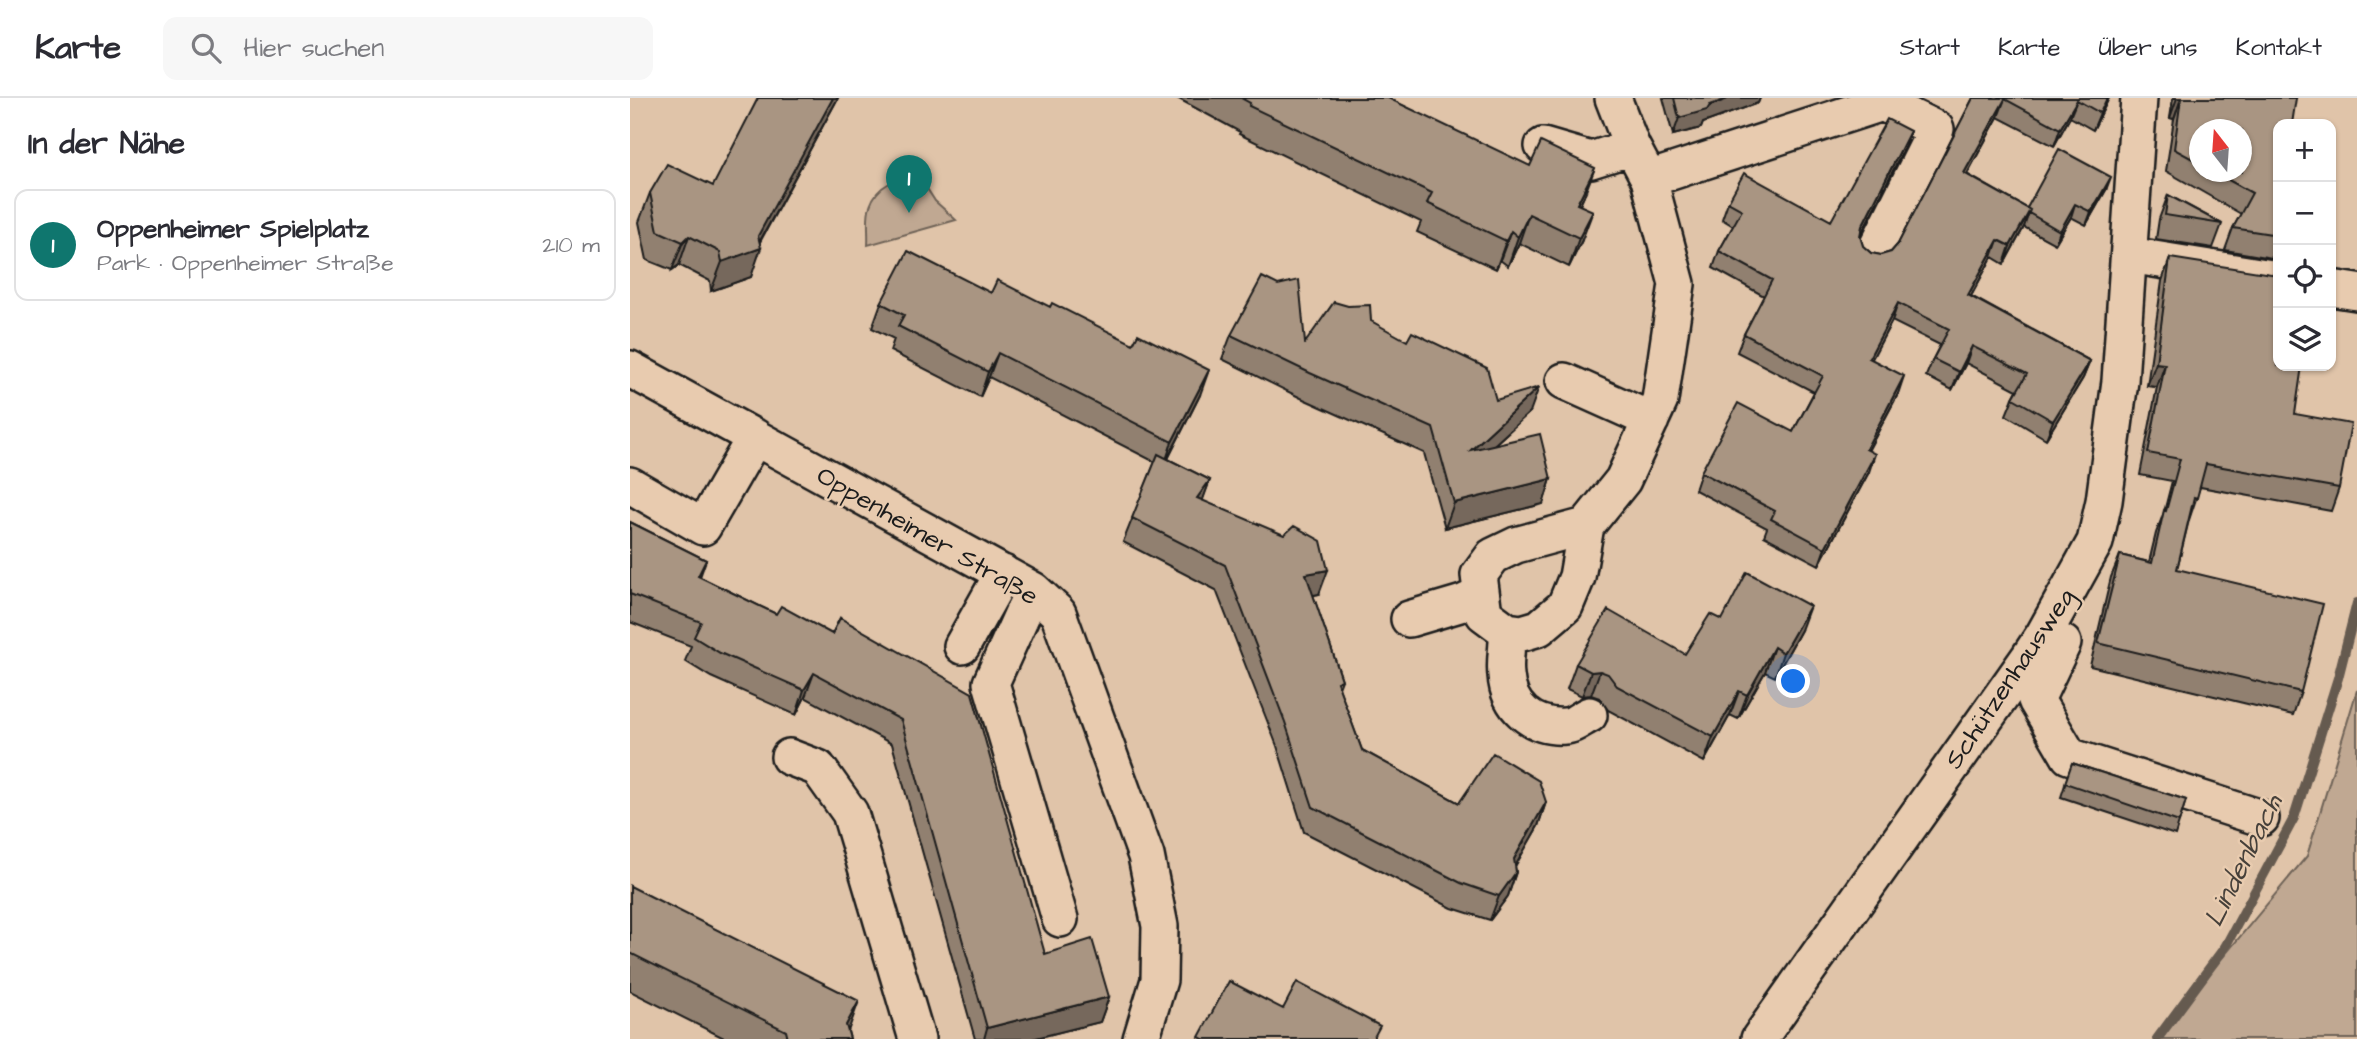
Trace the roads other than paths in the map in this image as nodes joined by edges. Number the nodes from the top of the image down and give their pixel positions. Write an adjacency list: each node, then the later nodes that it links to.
1 (1613, 98): 4 (street)
2 (2139, 98): 7 (street, Schützenhausweg)
3 (1543, 146): 4 (street)
4 (1632, 147): 5 (street)
5 (1649, 179): 6 (street); 13 (street)
6 (1874, 253)
7 (2129, 255): 8 (street); 22 (street, Schützenhausweg)
8 (2273, 278)
9 (2336, 289): 10 (street)
10 (2357, 292)
11 (630, 369): 14 (street, Oppenheimer Straße)
12 (1564, 382): 13 (street)
13 (1651, 421): 16 (street)
14 (755, 437): 15 (street); 17 (street, Oppenheimer Straße)
15 (630, 485)
16 (1586, 526): 19 (street); 21 (street)
17 (1003, 573): 18 (street, Oppenheimer Straße); 23 (street)
18 (1033, 590): 27 (street); 28 (street, Oppenheimer Straße)
19 (1480, 595): 20 (street); 21 (street)
20 (1409, 619)
21 (1507, 631): 24 (street)
22 (2044, 634): 26 (street); 30 (street, Schützenhausweg)
23 (962, 646)
24 (1589, 715)
25 (789, 757): 29 (street)
26 (2262, 818)
27 (1060, 919)
28 (1139, 1037)
29 (918, 1039)
30 (1759, 1039)

